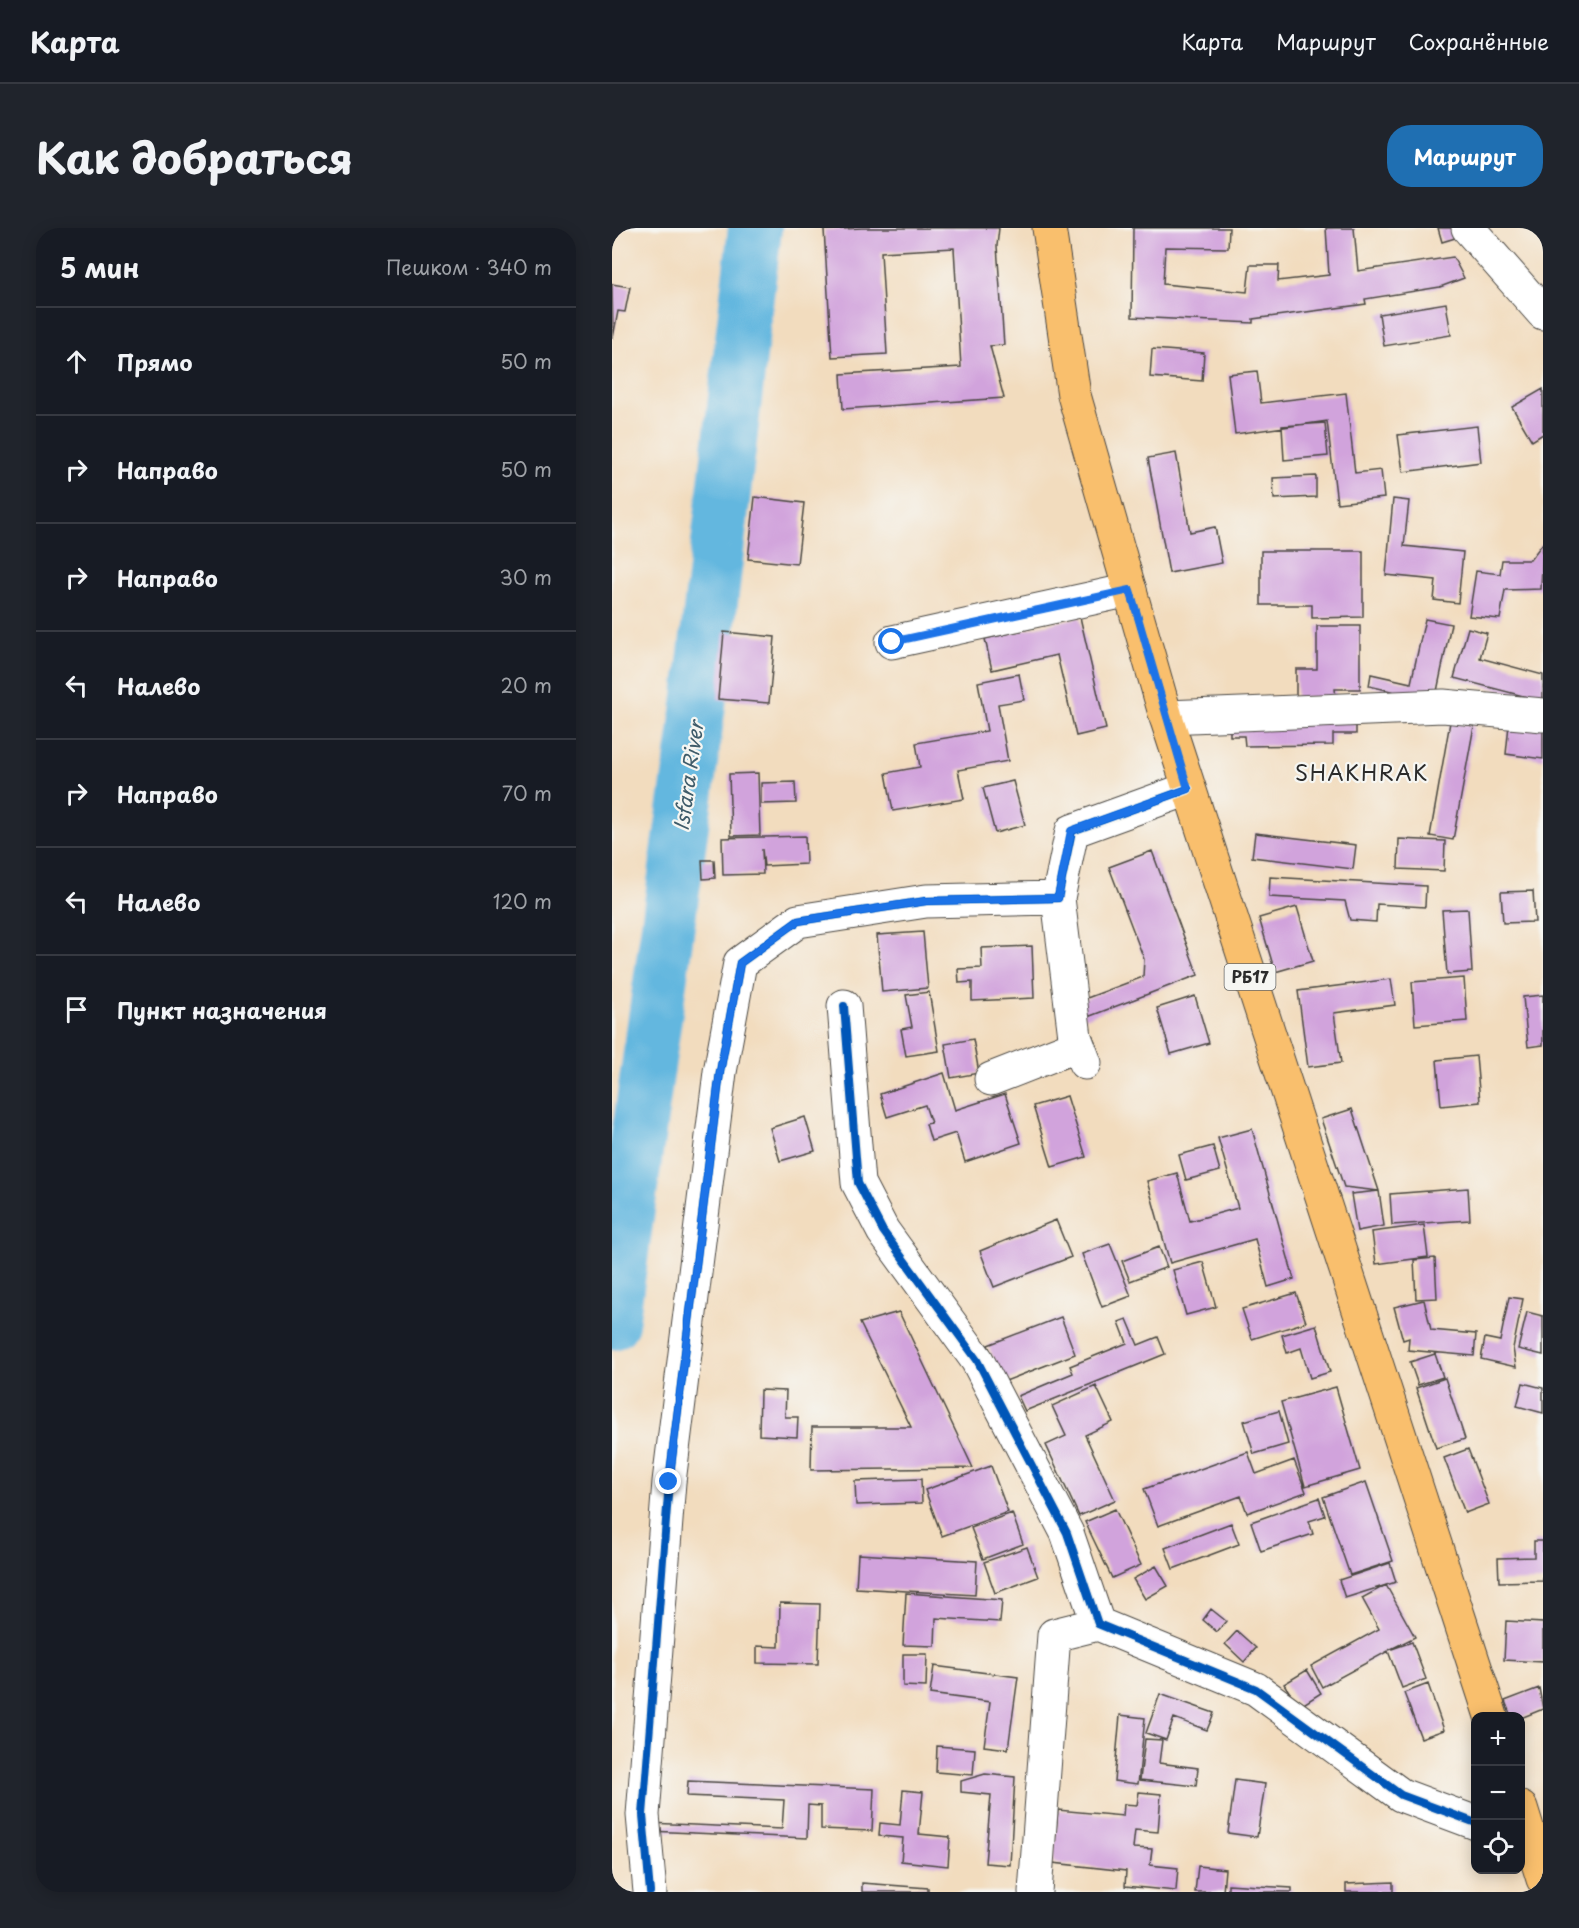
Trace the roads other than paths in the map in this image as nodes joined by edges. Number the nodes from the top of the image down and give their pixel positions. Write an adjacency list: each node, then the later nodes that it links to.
1 (1048, 228): 4 (main road, РБ17)
2 (1468, 228): 3 (street)
3 (1543, 312)
4 (1130, 590): 5 (street); 7 (main road, РБ17)
5 (892, 642)
6 (1543, 715): 7 (street)
7 (1166, 717): 8 (main road, РБ17)
8 (1188, 789): 9 (street); 13 (main road, РБ17)
9 (1058, 898): 11 (street); 18 (street)
10 (844, 1006): 12 (street)
11 (991, 1079)
12 (1098, 1624): 15 (street); 19 (street)
13 (1490, 1712)
14 (1525, 1820): 16 (main road)
15 (1471, 1821)
16 (1532, 1843): 17 (main road)
17 (1543, 1879)
18 (650, 1892)
19 (1035, 1892)

